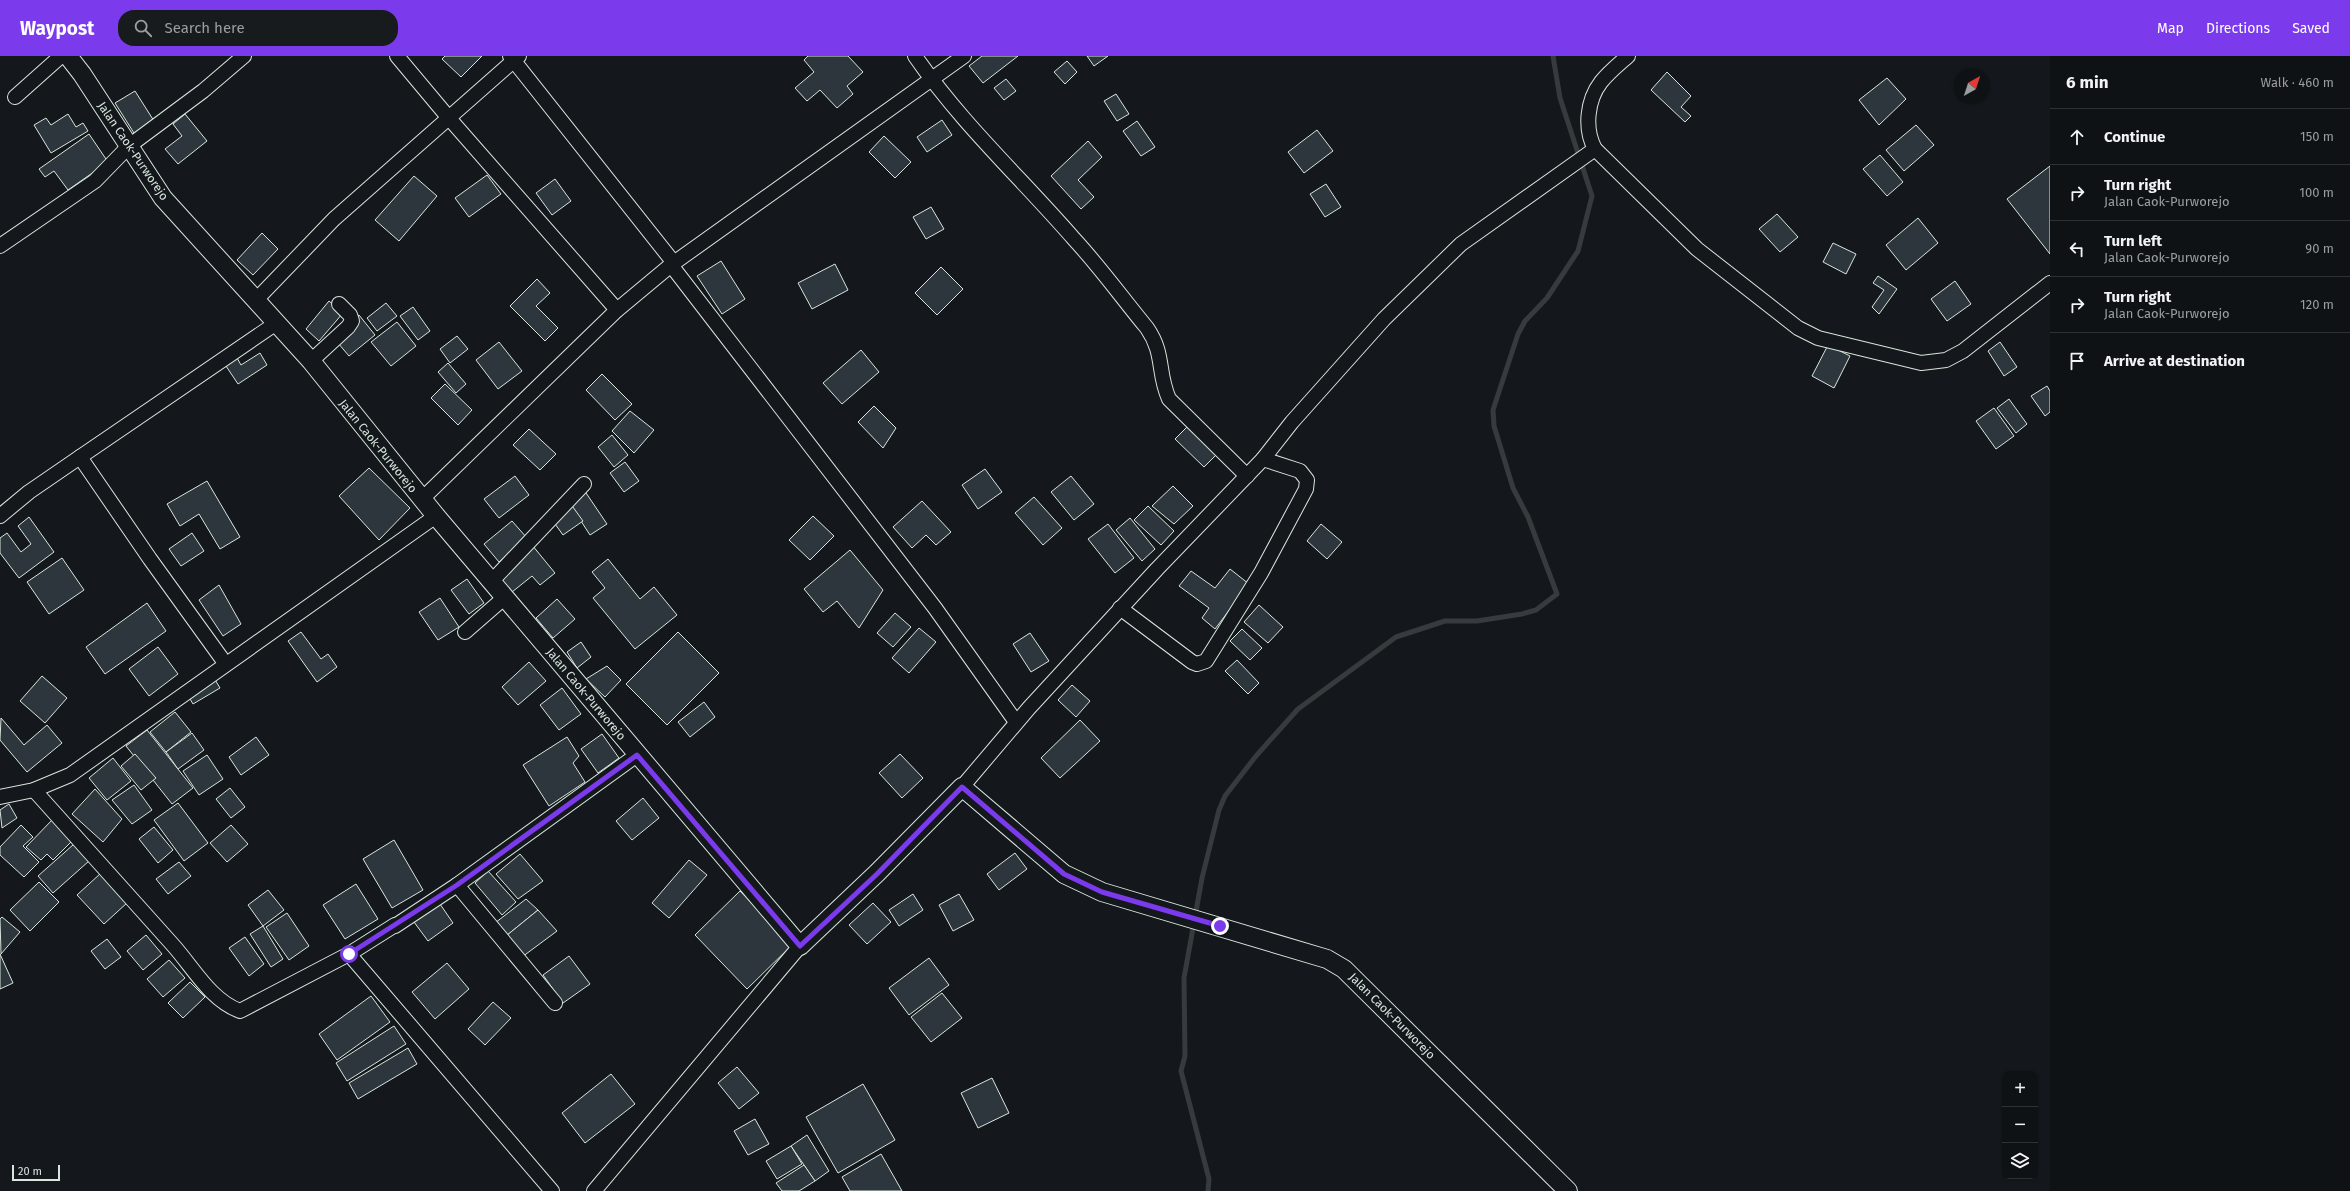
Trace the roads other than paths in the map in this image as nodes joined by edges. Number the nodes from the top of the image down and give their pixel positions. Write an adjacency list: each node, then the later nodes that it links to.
1 (61, 56): 10 (street)
2 (68, 56): 12 (street, Jalan Caok-Purworejo)
3 (244, 56): 12 (street)
4 (397, 56): 11 (street)
5 (915, 56): 9 (street)
6 (964, 56): 9 (street)
7 (1628, 56): 13 (street)
8 (514, 58): 11 (street); 15 (street)
9 (931, 80): 15 (street); 24 (street)
10 (15, 97)
11 (448, 117): 17 (street); 19 (street)
12 (129, 146): 14 (street); 17 (street, Jalan Caok-Purworejo)
13 (1590, 153): 16 (street); 23 (street)
14 (0, 246)
15 (673, 264): 19 (street); 34 (street)
16 (2050, 283)
17 (257, 299): 20 (street, Jalan Caok-Purworejo)
18 (339, 304): 21 (street)
19 (617, 310): 26 (street)
20 (275, 324): 21 (street, Jalan Caok-Purworejo); 22 (street)
21 (310, 361): 26 (street, Jalan Caok-Purworejo)
22 (80, 457): 27 (street); 33 (street)
23 (1263, 459): 24 (street); 31 (street)
24 (1247, 476): 31 (street)
25 (584, 484): 29 (street)
26 (422, 499): 28 (street, Jalan Caok-Purworejo)
27 (0, 516)
28 (436, 516): 29 (street, Jalan Caok-Purworejo); 33 (street)
29 (491, 582): 30 (street, Jalan Caok-Purworejo)
30 (504, 598): 32 (street); 35 (street, Jalan Caok-Purworejo)
31 (1120, 608): 34 (street)
32 (465, 632)
33 (225, 663): 37 (street)
34 (1016, 722): 36 (street)
35 (637, 755): 39 (street); 40 (street, Jalan Caok-Purworejo)
36 (962, 787): 40 (street); 45 (street, Jalan Caok-Purworejo)
37 (34, 790): 38 (street); 41 (street)
38 (0, 797)
39 (457, 885): 41 (street); 42 (street)
40 (800, 946): 44 (street)
41 (349, 954): 43 (street)
42 (555, 1003)
43 (552, 1191)
44 (594, 1191)
45 (1568, 1191)

